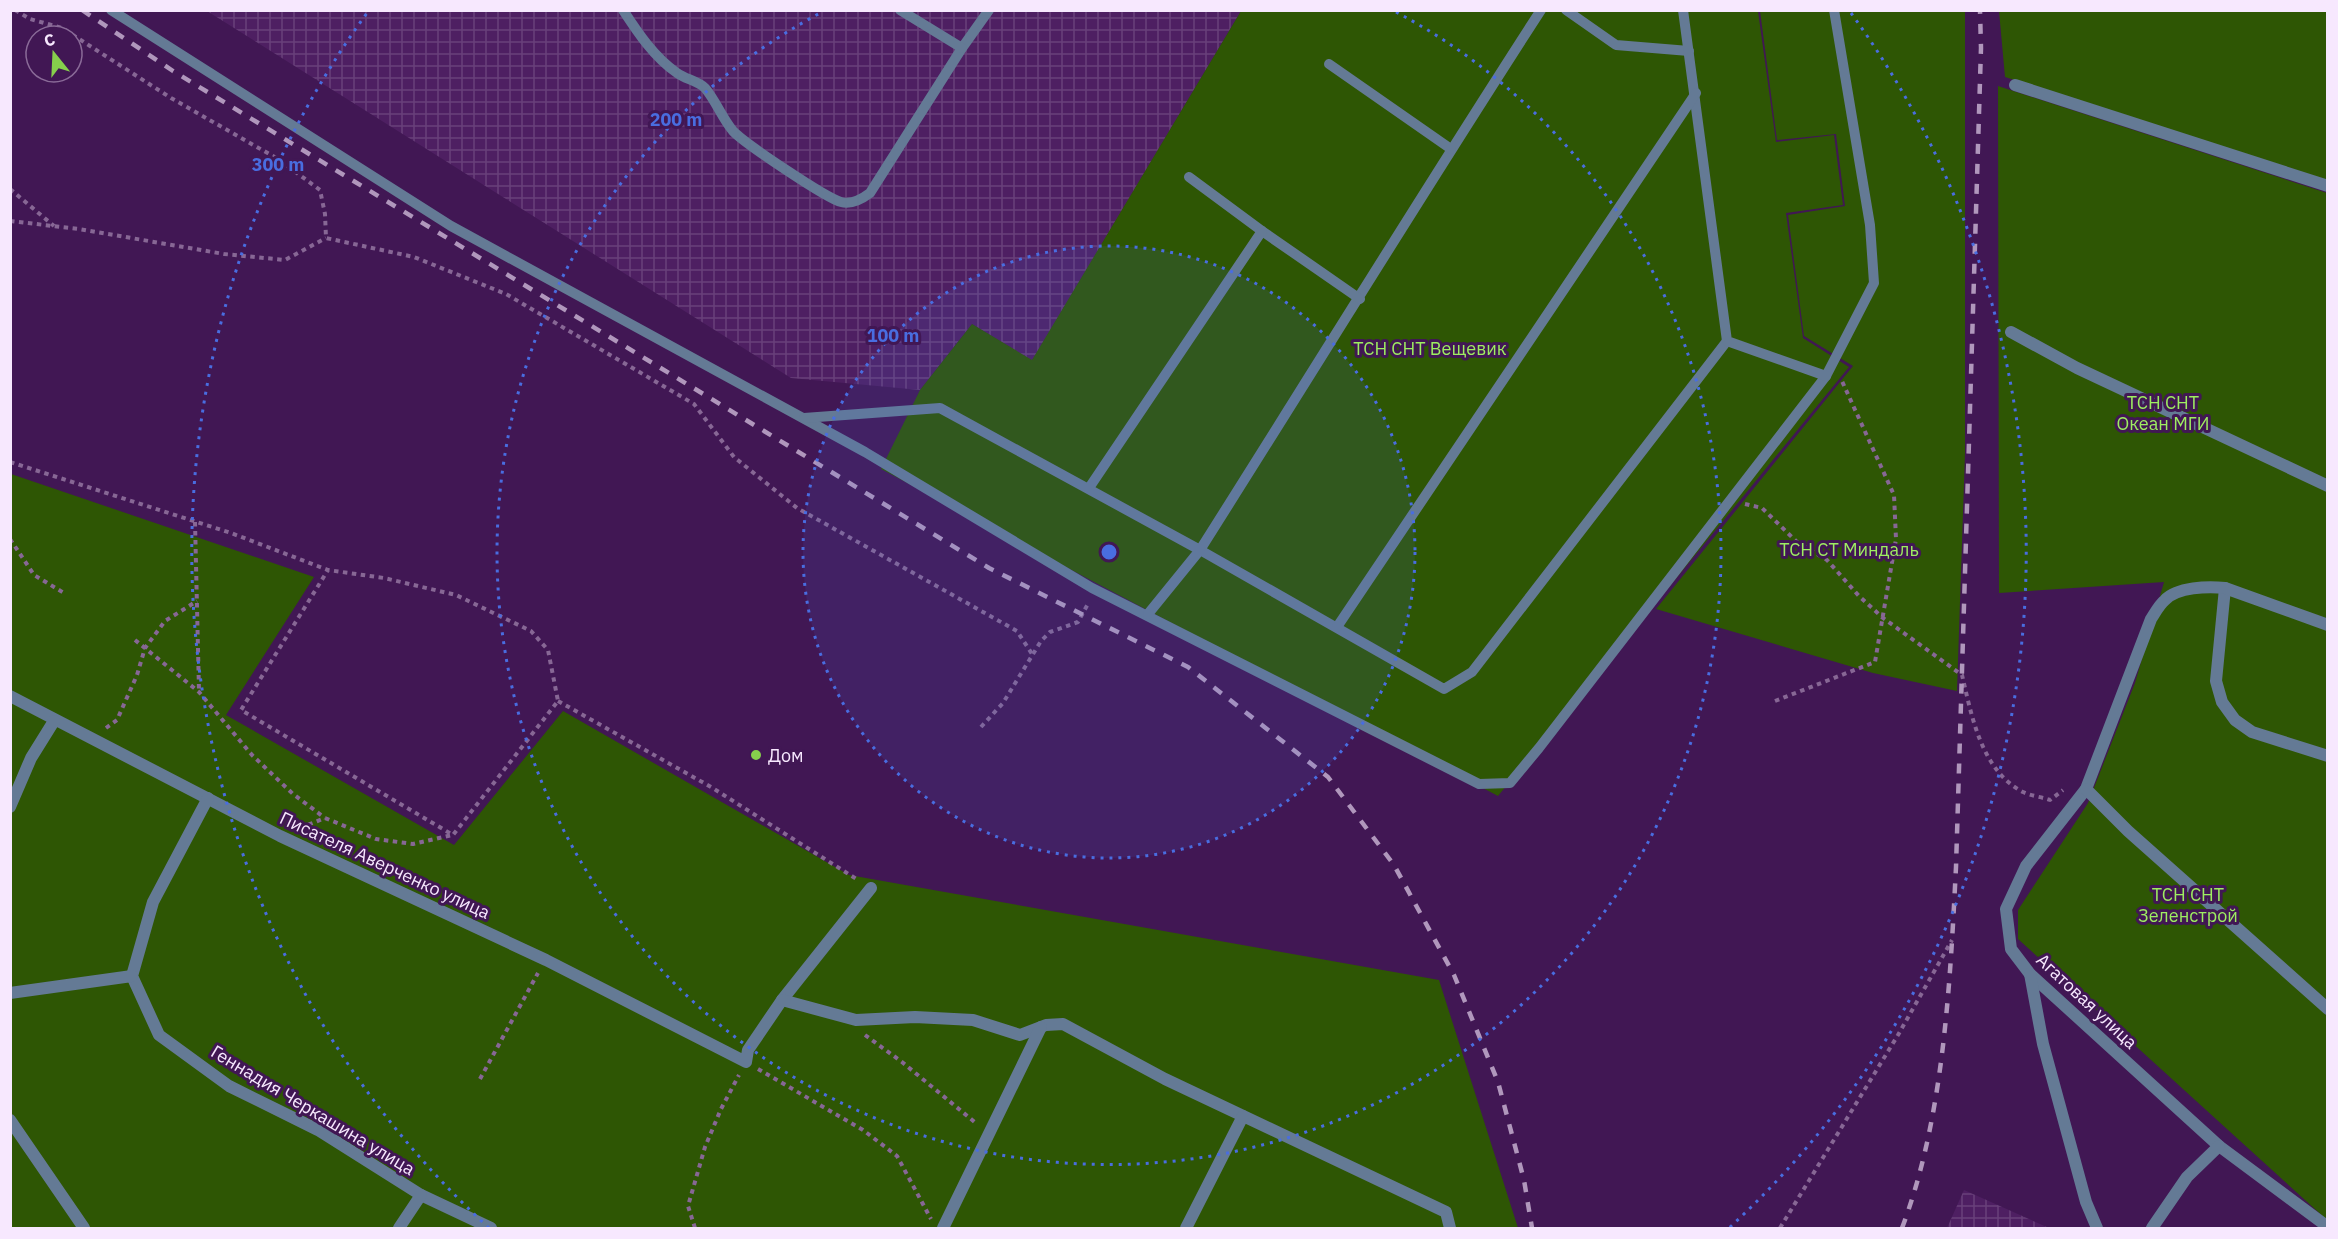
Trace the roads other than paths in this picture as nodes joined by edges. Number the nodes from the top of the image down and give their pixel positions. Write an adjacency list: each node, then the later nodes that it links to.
1 (111, 10): 22 (lane)
2 (622, 10): 9 (lane)
3 (900, 10): 9 (lane)
4 (988, 10): 9 (lane)
5 (1541, 10): 14 (lane)
6 (1566, 10): 10 (lane)
7 (1683, 10): 10 (lane)
8 (1834, 10): 21 (lane)
9 (962, 48)
10 (1689, 51): 13 (lane)
11 (1329, 64): 14 (lane)
12 (2015, 85): 16 (street)
13 (1696, 93): 20 (lane); 29 (lane)
14 (1451, 149): 18 (lane)
15 (1189, 177): 17 (lane)
16 (2328, 186)
17 (1262, 231): 18 (lane); 24 (lane)
18 (1360, 299): 25 (lane)
19 (2011, 332): 23 (street)
20 (1726, 341): 21 (lane); 29 (lane)
21 (1826, 376): 27 (lane)
22 (803, 418): 24 (lane); 27 (lane)
23 (2328, 486)
24 (1089, 488): 25 (lane)
25 (1200, 550): 27 (lane); 29 (lane)
26 (2225, 588): 28 (street, Агатовая улица); 32 (street); 33 (street, Агатовая улица)
27 (1148, 614)
28 (2328, 625)
29 (1336, 627)
30 (10, 696): 31 (street, Писателя Аверченко улица)
31 (54, 721): 34 (street, Писателя Аверченко улица); 35 (street)
32 (2328, 756)
33 (2086, 789): 37 (street, Агатовая улица); 41 (street)
34 (207, 798): 38 (street); 40 (street, Писателя Аверченко улица)
35 (10, 807)
36 (871, 888): 40 (street)
37 (2030, 974): 45 (street, Агатовая улица); 54 (street)
38 (132, 976): 39 (street); 46 (street, Геннадия Черкашина улица)
39 (10, 993)
40 (782, 1000): 42 (street)
41 (2328, 1009)
42 (1041, 1027): 43 (street); 51 (street)
43 (1243, 1116): 52 (street); 53 (street)
44 (10, 1120): 48 (street)
45 (2219, 1146): 47 (street, Агатовая улица); 55 (street)
46 (421, 1195): 49 (street); 50 (street, Геннадия Черкашина улица)
47 (2328, 1227)
48 (84, 1228)
49 (399, 1228)
50 (491, 1228)
51 (943, 1228)
52 (1186, 1228)
53 (1450, 1228)
54 (2097, 1228)
55 (2152, 1228)

